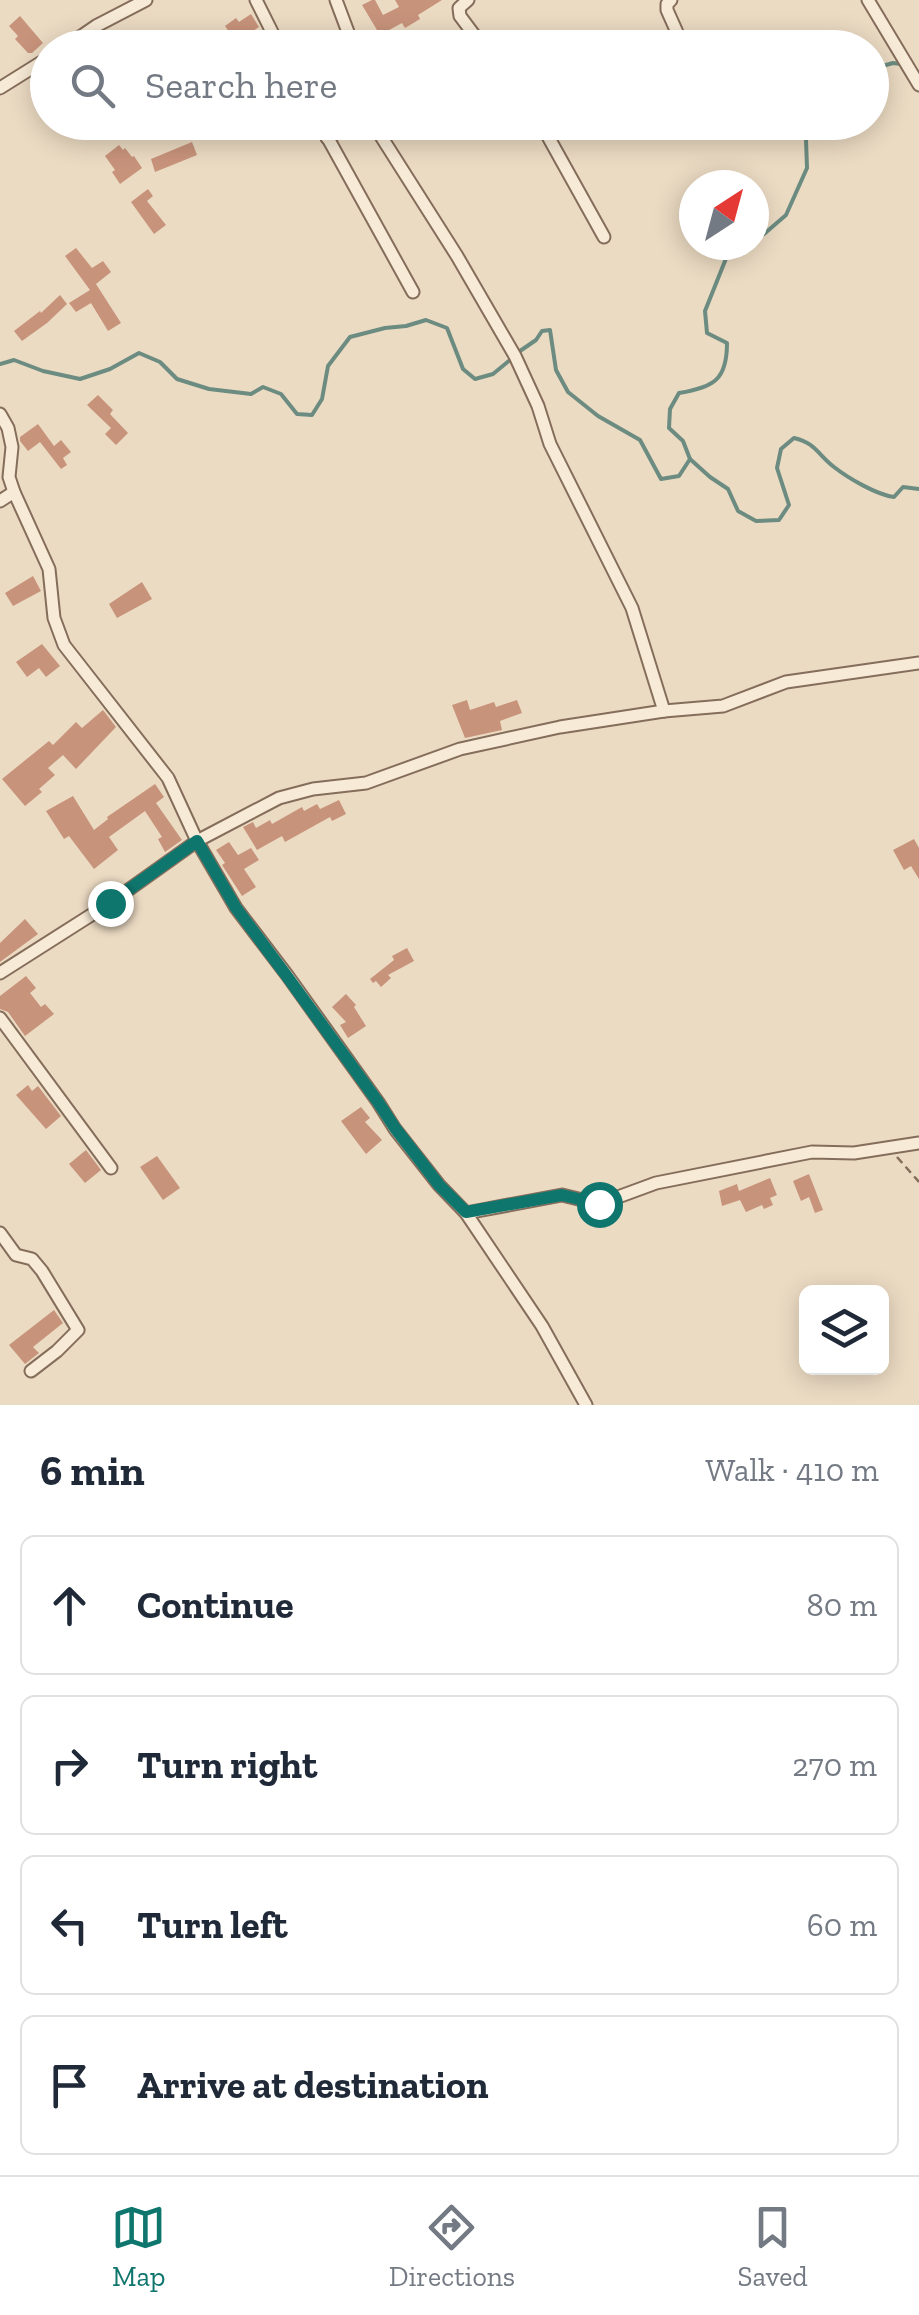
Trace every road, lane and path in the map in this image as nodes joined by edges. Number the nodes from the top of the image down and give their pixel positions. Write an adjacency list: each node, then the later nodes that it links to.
1 (146, 0): 7 (street)
2 (256, 0): 8 (street)
3 (336, 0): 9 (street)
4 (468, 0): 10 (street)
5 (671, 0): 11 (street)
6 (868, 0): 12 (street)
7 (90, 30)
8 (271, 30)
9 (347, 30)
10 (470, 30)
11 (676, 30)
12 (886, 30)
13 (889, 35): 15 (street)
14 (30, 69): 16 (street)
15 (919, 85)
16 (0, 88)
17 (328, 140): 21 (street)
18 (384, 140): 26 (street)
19 (550, 140): 20 (street)
20 (604, 237)
21 (413, 292)
22 (0, 414): 23 (street)
23 (14, 492): 24 (street); 27 (street)
24 (0, 501)
25 (919, 662): 26 (street)
26 (664, 710): 27 (street)
27 (197, 841): 28 (street); 34 (street)
28 (0, 973)
29 (0, 1018): 32 (street)
30 (919, 1143): 31 (street)
31 (889, 1148): 33 (path); 34 (street)
32 (111, 1168)
33 (919, 1182)
34 (466, 1212): 37 (street)
35 (0, 1233): 36 (street)
36 (30, 1372)
37 (586, 1405)

